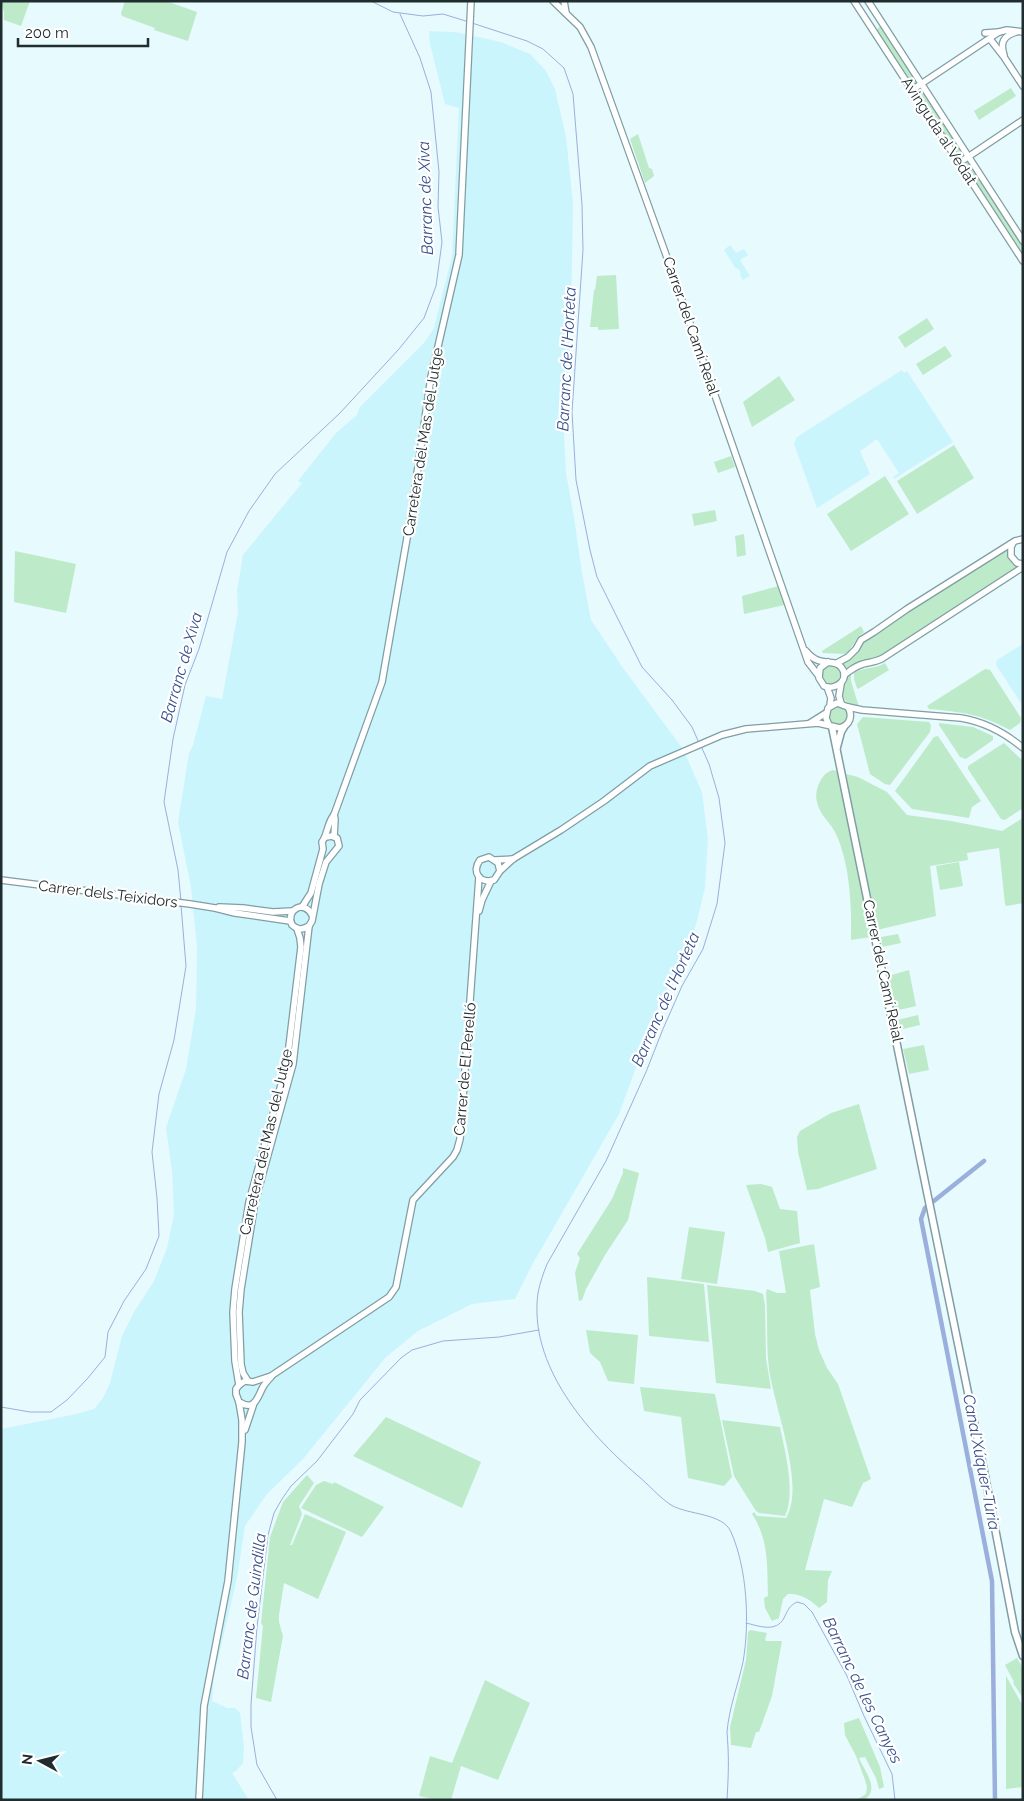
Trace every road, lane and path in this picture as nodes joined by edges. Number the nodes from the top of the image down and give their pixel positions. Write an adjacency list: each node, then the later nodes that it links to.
1 (472, 1): 44 (street, Carretera del Mas del Jutge)
2 (553, 1): 6 (street, Carrer del Camí Reial)
3 (564, 1): 6 (street)
4 (854, 1): 8 (street, Avinguda al Vedat)
5 (868, 1): 7 (street, Avinguda al Vedat)
6 (566, 13): 26 (street, Carrer del Camí Reial)
7 (878, 17): 8 (street); 9 (street); 15 (street, Avinguda al Vedat)
8 (867, 20): 9 (street, Avinguda al Vedat)
9 (871, 26): 17 (street, Avinguda al Vedat)
10 (1000, 32): 11 (street); 12 (street); 13 (street)
11 (1021, 32): 14 (street)
12 (985, 33)
13 (990, 39): 14 (street); 15 (street)
14 (1004, 57): 16 (street)
15 (921, 84): 17 (street); 19 (street, Avinguda al Vedat)
16 (1023, 86)
17 (912, 90): 20 (street, Avinguda al Vedat)
18 (1023, 120): 19 (street)
19 (968, 157): 20 (street); 21 (street, Avinguda al Vedat)
20 (959, 163): 22 (street, Avinguda al Vedat)
21 (1023, 241)
22 (1023, 261)
23 (1023, 539): 24 (street)
24 (1013, 543): 25 (street); 28 (street)
25 (1023, 565): 30 (street)
26 (803, 646): 27 (street, Carrer del Camí Reial); 29 (street, Carrer del Camí Reial)
27 (828, 662): 28 (street); 29 (street)
28 (837, 663): 30 (street)
29 (818, 675): 32 (street)
30 (844, 676): 31 (street)
31 (841, 684): 32 (street); 33 (street)
32 (827, 687): 34 (street)
33 (841, 703): 34 (street); 35 (street)
34 (830, 705): 37 (street)
35 (848, 707): 36 (street); 38 (street)
36 (862, 710): 38 (street); 43 (street)
37 (826, 714): 39 (street); 40 (street)
38 (851, 716): 41 (street)
39 (809, 723): 40 (street); 49 (street)
40 (831, 726): 41 (street); 42 (main road, Carrer del Camí Reial)
41 (844, 727): 42 (main road, Carrer del Camí Reial)
42 (837, 748): 70 (main road, Carrer del Camí Reial)
43 (1023, 748)
44 (334, 815): 45 (street, Carretera del Mas del Jutge); 46 (street, Carretera del Mas del Jutge)
45 (326, 837): 46 (street); 47 (street)
46 (334, 837): 48 (street)
47 (323, 849): 48 (street); 55 (street)
48 (332, 853): 58 (street)
49 (513, 859): 50 (street); 51 (street)
50 (495, 860): 51 (street); 52 (street)
51 (500, 870): 54 (street)
52 (479, 877): 54 (street); 59 (street, Carrer de El Perelló)
53 (1, 880): 56 (street, Carrer dels Teixidors)
54 (491, 881): 59 (street, Carrer de El Perelló)
55 (302, 906): 57 (street); 58 (street)
56 (215, 908): 57 (street, Carrer dels Teixidors); 60 (street, Carrer dels Teixidors)
57 (292, 911): 60 (street)
58 (312, 915): 61 (street)
59 (477, 917): 63 (street, Carrer de El Perelló)
60 (290, 921): 62 (street)
61 (309, 926): 62 (street); 64 (street, Carretera del Mas del Jutge)
62 (297, 928): 65 (street, Carretera del Mas del Jutge)
63 (271, 1376): 64 (street); 66 (street)
64 (250, 1381): 65 (street); 66 (street)
65 (239, 1385): 67 (street)
66 (260, 1392): 68 (street)
67 (240, 1402): 68 (street); 69 (street)
68 (254, 1403): 69 (street)
69 (242, 1442): 71 (street)
70 (1023, 1656)
71 (199, 1800)

